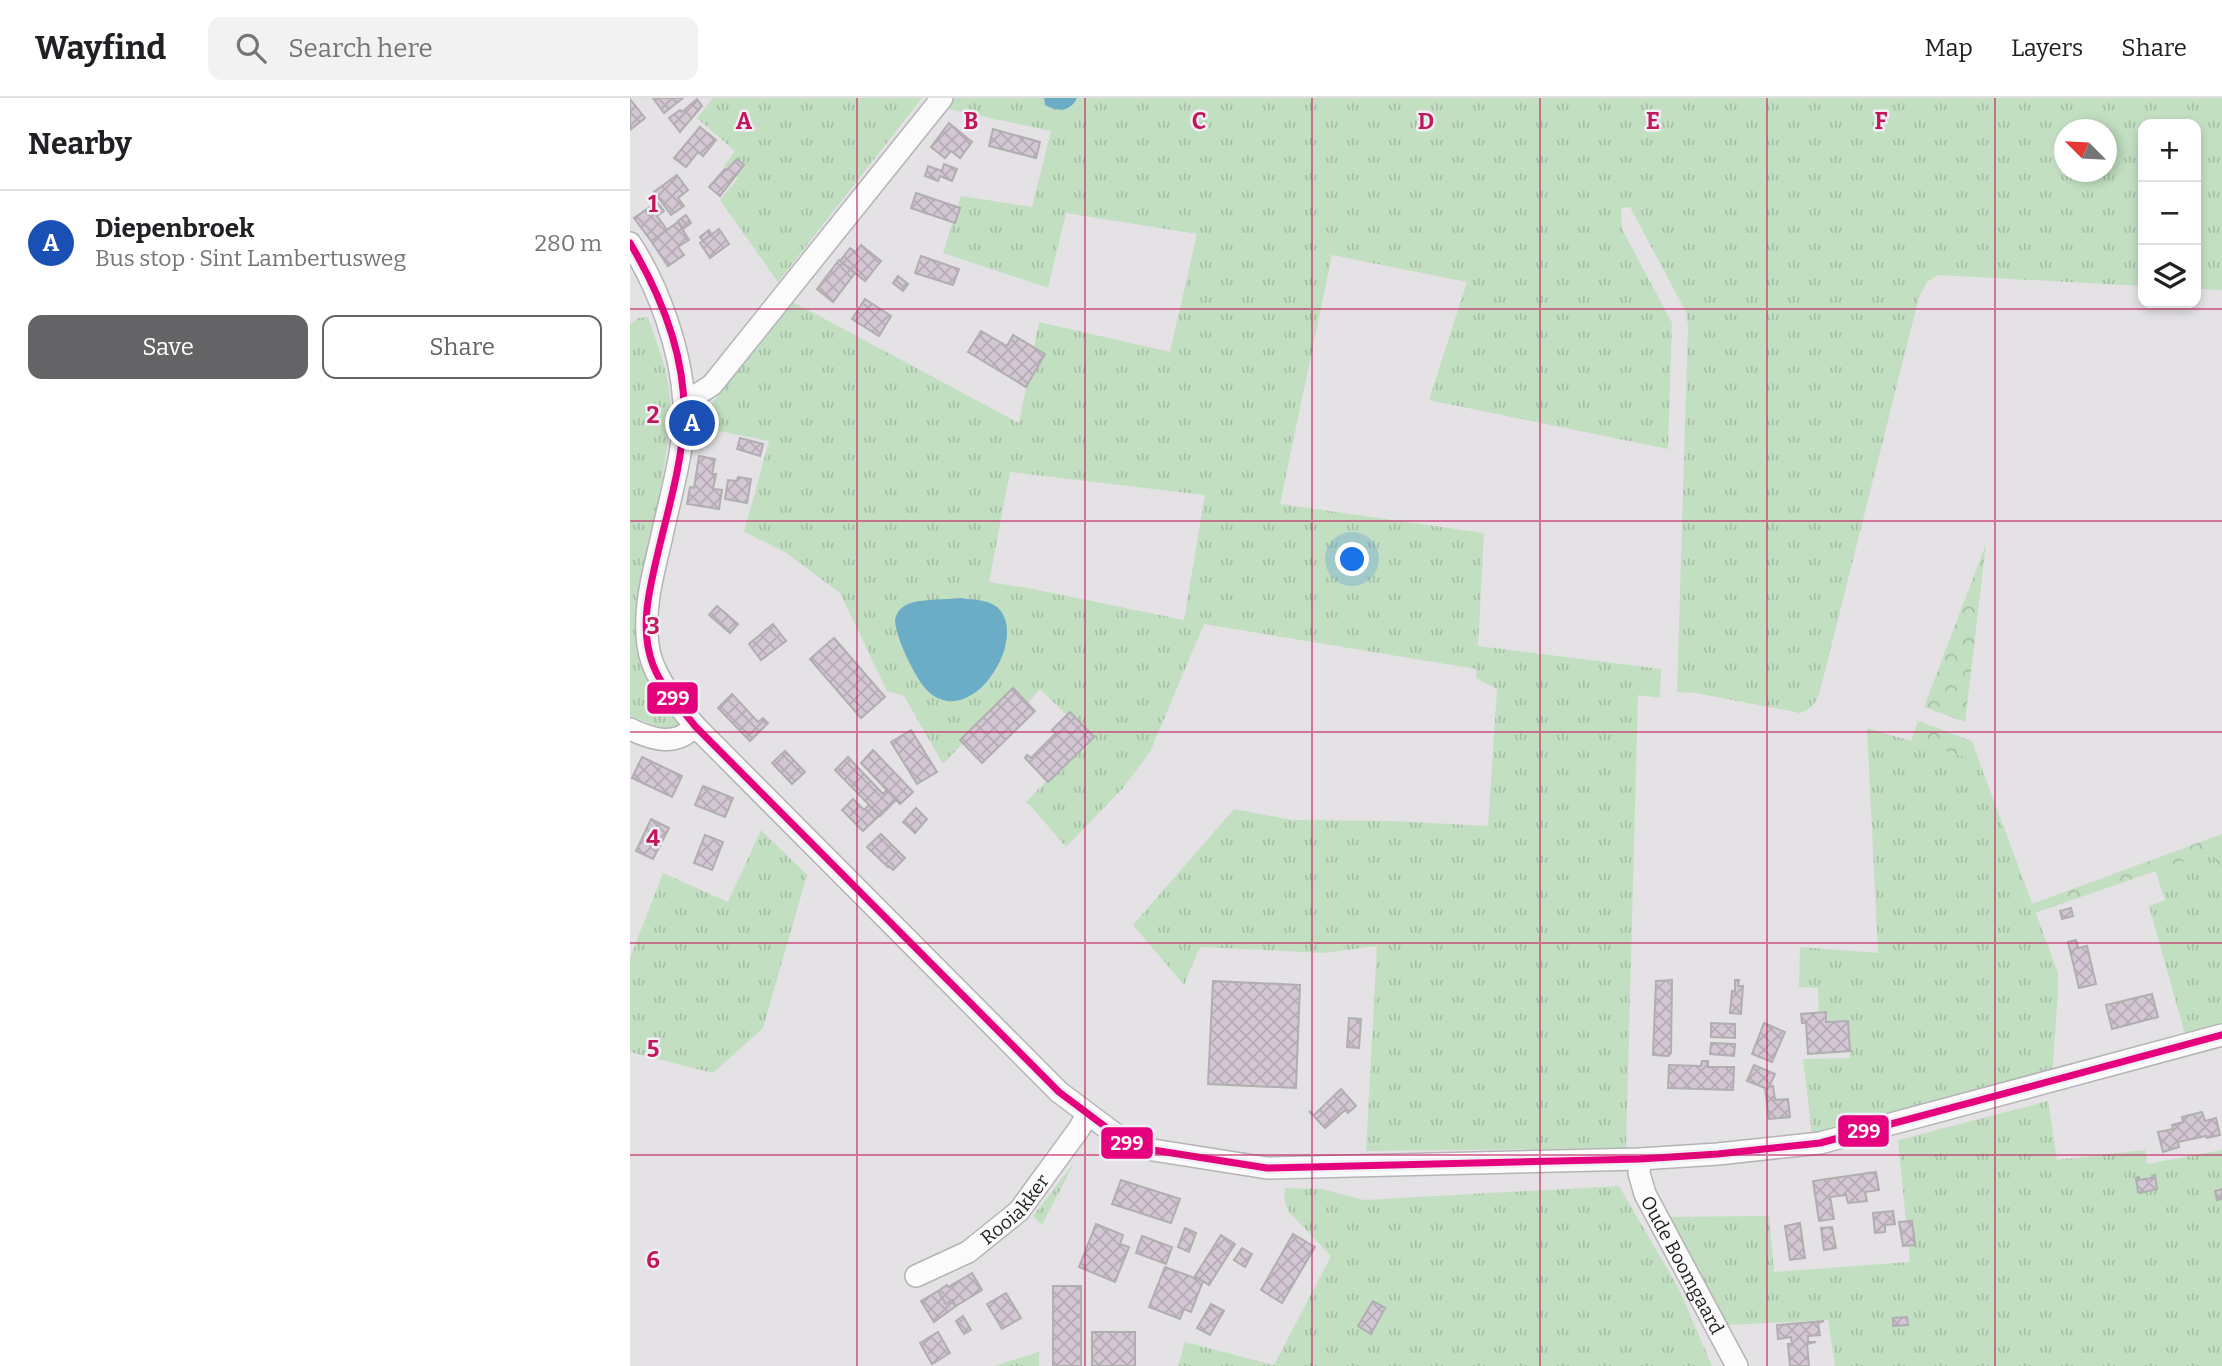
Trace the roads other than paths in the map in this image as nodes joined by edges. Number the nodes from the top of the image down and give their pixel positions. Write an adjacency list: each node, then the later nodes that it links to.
1 (942, 98): 3 (street)
2 (630, 243): 3 (street)
3 (684, 403): 4 (street)
4 (695, 726): 5 (street); 7 (street)
5 (630, 729)
6 (2222, 1035): 8 (street)
7 (1087, 1115): 8 (street); 9 (street, Rooiakker)
8 (1640, 1159): 10 (street, Oude Boomgaard)
9 (916, 1276)
10 (1737, 1366)

